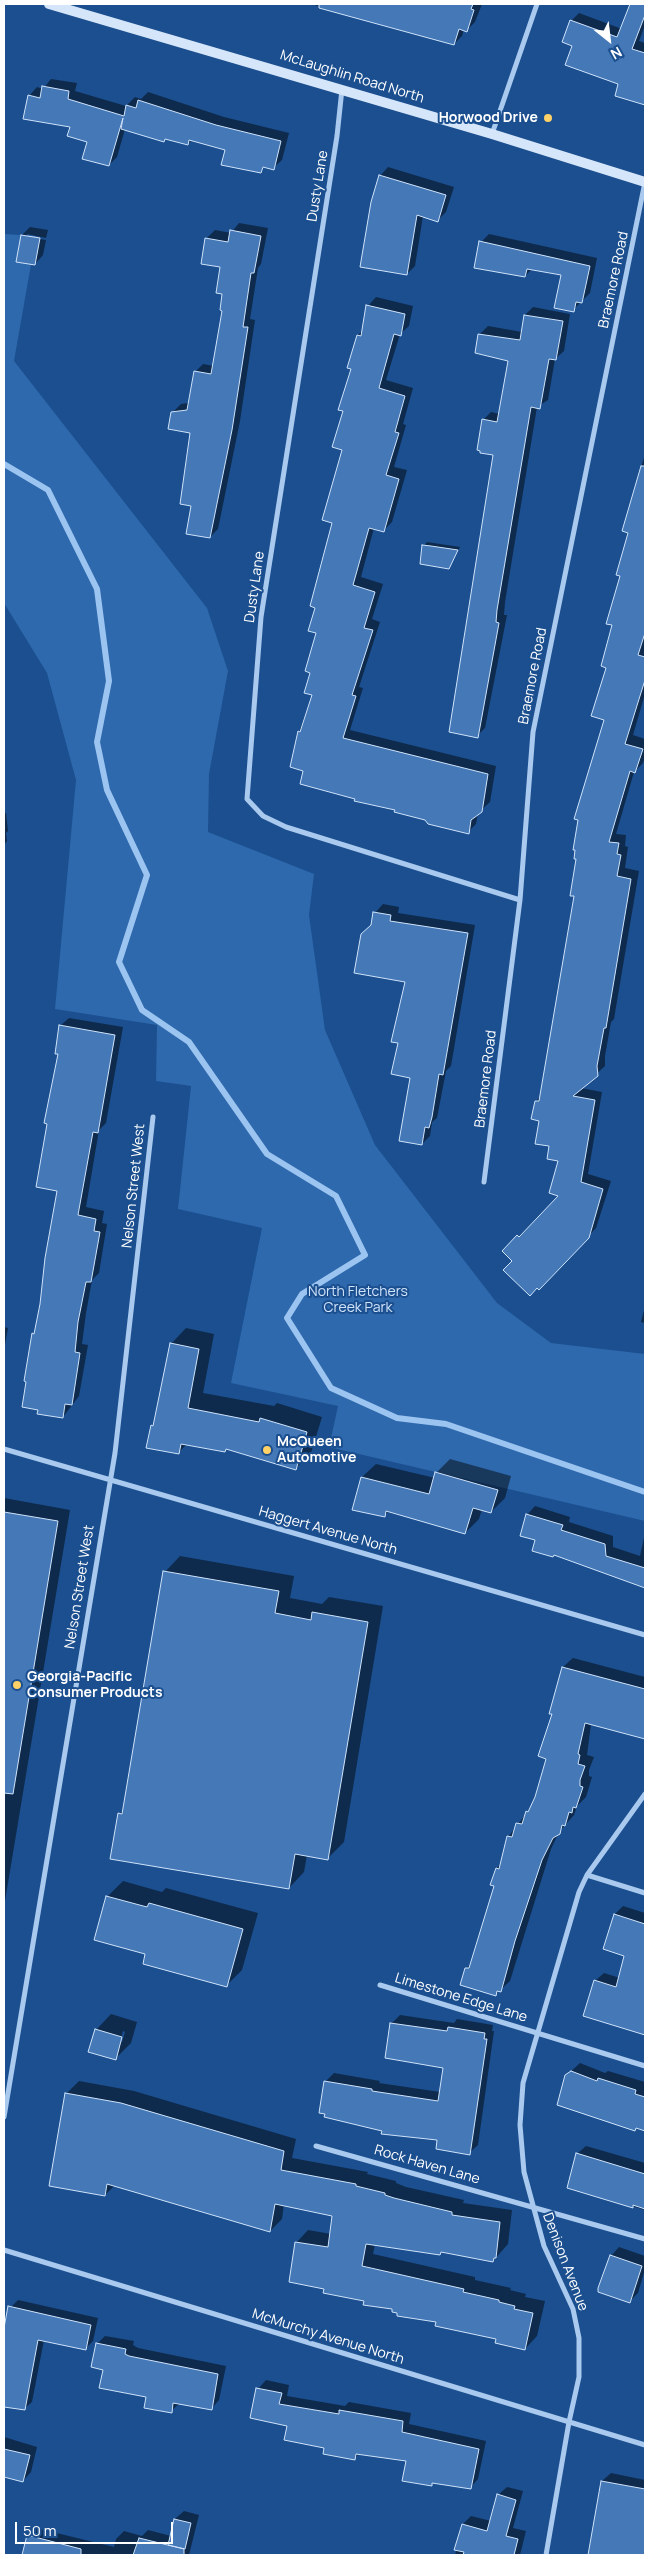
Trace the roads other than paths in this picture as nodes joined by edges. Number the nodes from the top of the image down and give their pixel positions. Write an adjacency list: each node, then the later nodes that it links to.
1 (50, 4): 3 (main road, McLaughlin Road North)
2 (537, 4): 4 (street)
3 (342, 89): 4 (main road, McLaughlin Road North); 6 (street, Dusty Lane)
4 (492, 134): 5 (main road, McLaughlin Road North)
5 (645, 182): 6 (street, Braemore Road)
6 (520, 900): 8 (street, Braemore Road)
7 (153, 1118): 10 (street, Nelson Street West)
8 (484, 1182)
9 (4, 1449): 10 (street, Haggert Avenue North)
10 (110, 1479): 11 (street, Haggert Avenue North); 18 (street, Nelson Street West)
11 (645, 1635)
12 (645, 1794): 13 (street, Denison Avenue)
13 (586, 1875): 14 (street); 16 (street, Denison Avenue)
14 (645, 1894)
15 (380, 1985): 16 (street, Limestone Edge Lane)
16 (536, 2033): 17 (street, Limestone Edge Lane); 20 (street, Denison Avenue)
17 (645, 2066)
18 (4, 2117)
19 (316, 2146): 20 (street, Rock Haven Lane)
20 (532, 2207): 21 (street, Rock Haven Lane); 23 (street, Denison Avenue)
21 (645, 2239)
22 (4, 2250): 23 (street, McMurchy Avenue North)
23 (569, 2422): 24 (street, McMurchy Avenue North); 25 (street, Denison Avenue)
24 (645, 2445)
25 (546, 2555)

